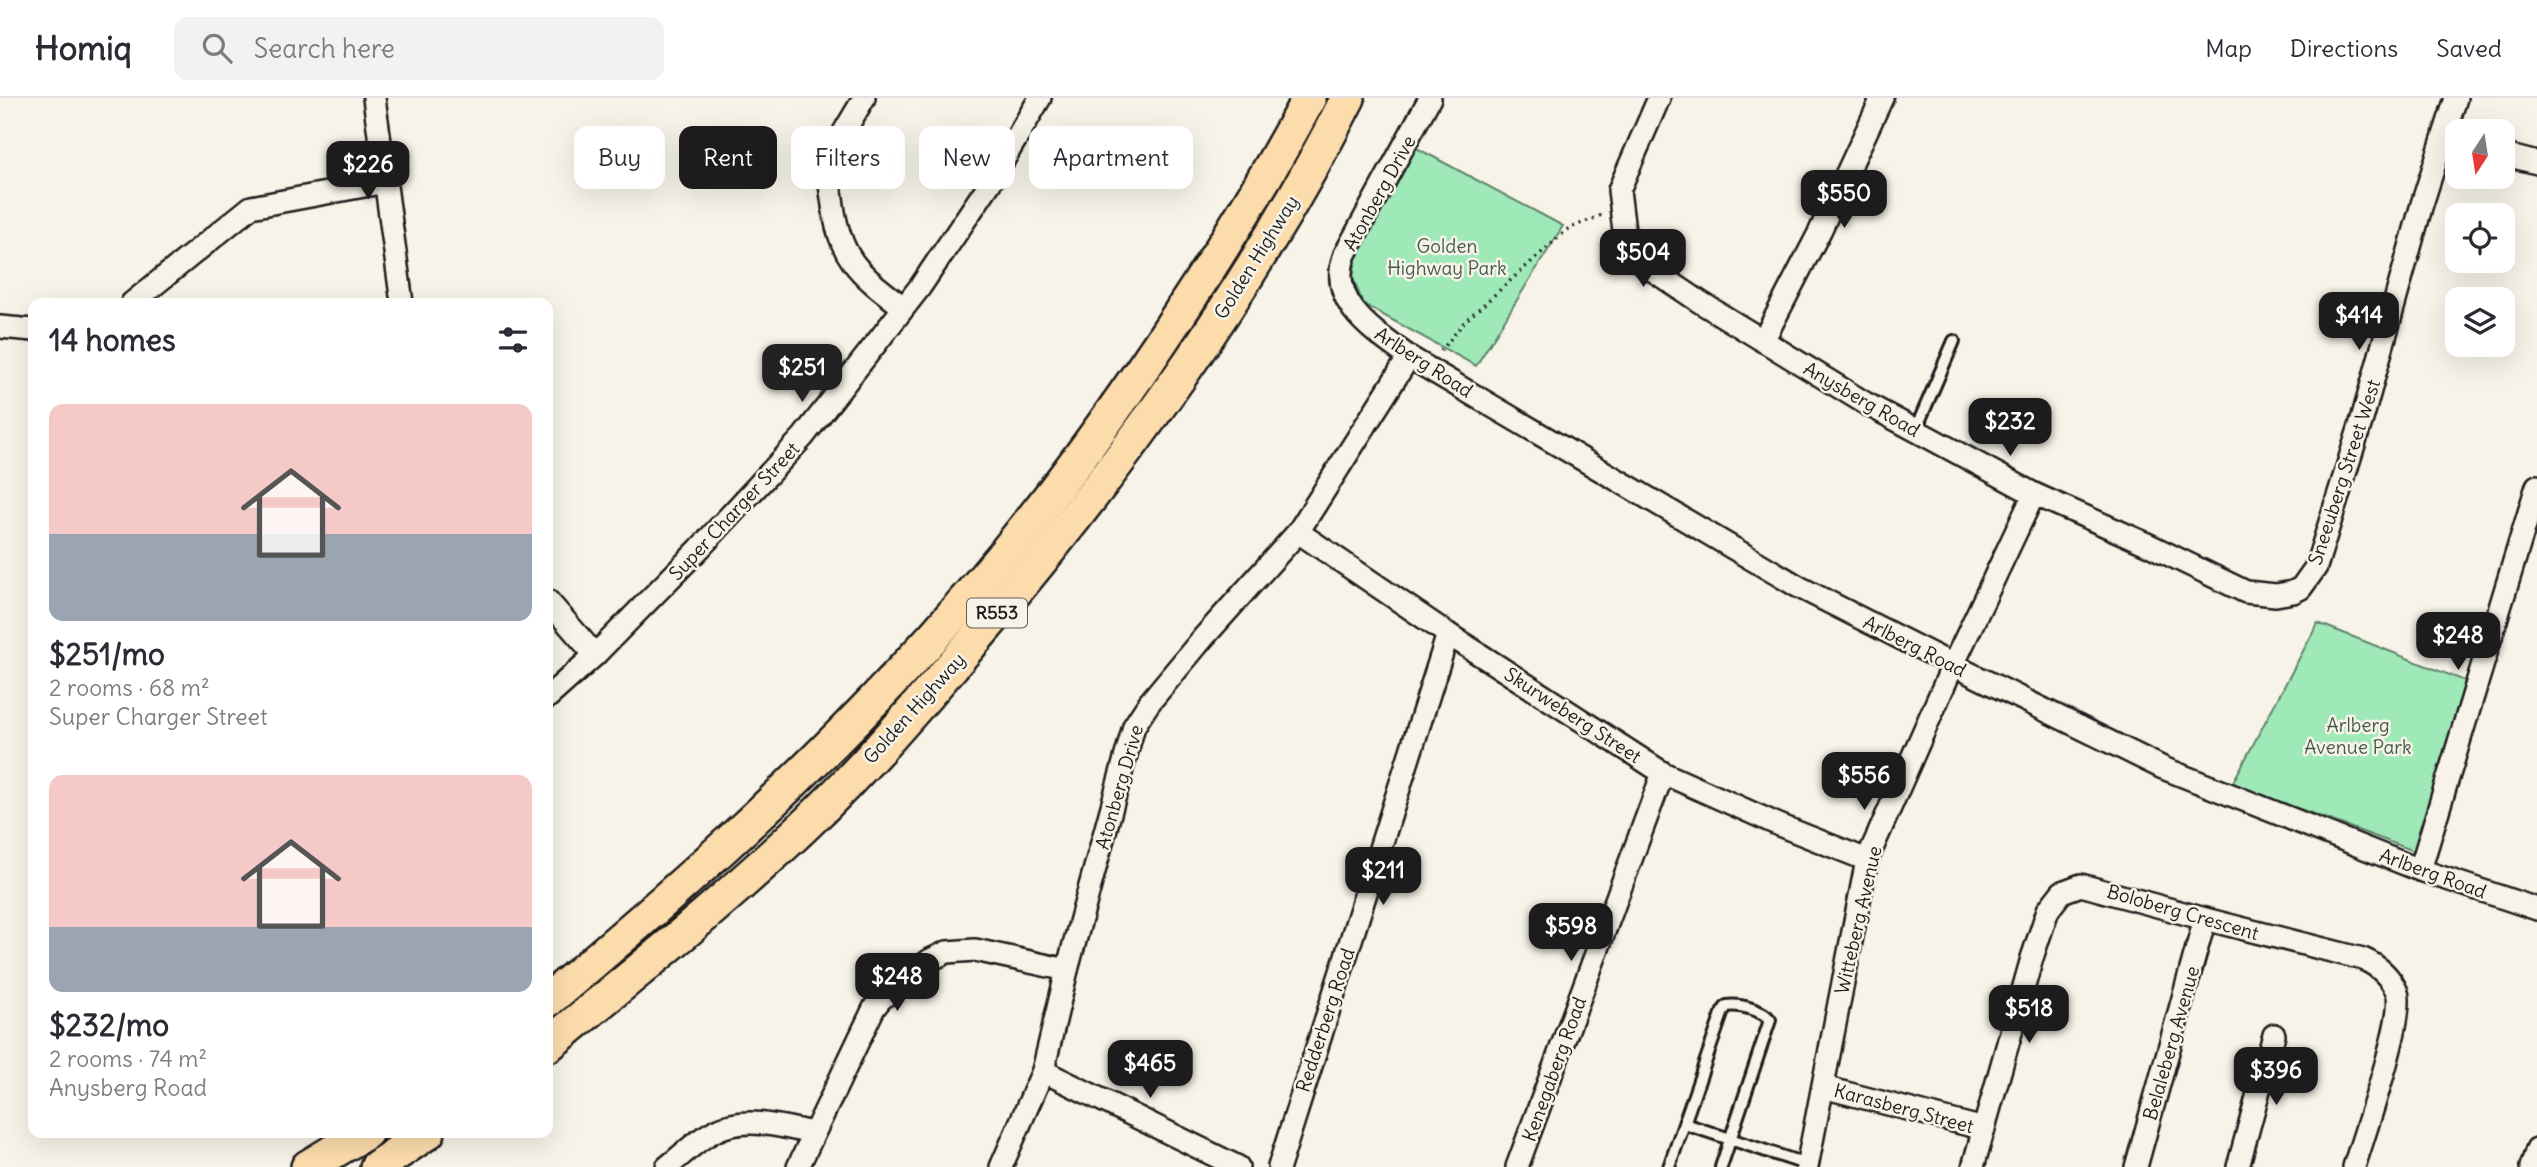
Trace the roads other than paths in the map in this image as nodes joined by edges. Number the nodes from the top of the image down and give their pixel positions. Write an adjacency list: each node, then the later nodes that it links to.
1 (374, 98): 14 (street)
2 (864, 98): 18 (street)
3 (1040, 98): 18 (street, Super Charger Street)
4 (1309, 98): 40 (main road, Golden Highway / R553)
5 (1348, 98): 42 (main road, Golden Highway / R553)
6 (1430, 98): 15 (street, Atonberg Drive)
7 (1659, 98): 21 (street, Anysberg Road)
8 (1882, 98): 21 (street)
9 (2456, 98): 10 (street, Sneeuberg Street West)
10 (2453, 119)
11 (2445, 152): 28 (street, Sneeuberg Street West)
12 (2515, 157): 13 (street)
13 (2537, 163)
14 (386, 183): 16 (street); 17 (street)
15 (1343, 292): 23 (street, Arlberg Road)
16 (138, 298)
17 (401, 298)
18 (903, 307): 31 (street, Super Charger Street)
19 (0, 327): 20 (street)
20 (28, 330)
21 (1763, 341): 24 (street, Anysberg Road)
22 (1954, 341): 24 (lane)
23 (1409, 357): 27 (street, Atonberg Drive); 32 (street, Arlberg Road)
24 (1916, 431): 26 (street, Anysberg Road)
25 (2537, 486): 36 (street)
26 (2034, 494): 28 (street, Anysberg Road); 32 (street, Witteberg Avenue)
27 (1298, 532): 30 (street, Skurweberg Street); 39 (street, Atonberg Drive)
28 (2246, 592)
29 (553, 607): 31 (street)
30 (1448, 634): 34 (street, Skurweberg Street); 59 (street, Redderberg Road)
31 (596, 655): 33 (street, Super Charger Street)
32 (1953, 665): 35 (street, Witteberg Avenue); 36 (street, Arlberg Road)
33 (553, 693)
34 (1663, 773): 35 (street, Skurweberg Street); 60 (street, Kenegaberg Road)
35 (1867, 860): 44 (street, Witteberg Avenue)
36 (2420, 870): 37 (street, Arlberg Road)
37 (2537, 909)
38 (2205, 919): 46 (street, Boloberg Crescent); 64 (street, Belaleberg Avenue); 66 (street, Boloberg Crescent)
39 (1067, 970): 43 (street, Atonberg Drive); 47 (street)
40 (553, 996)
41 (2274, 1035): 65 (street)
42 (553, 1041)
43 (1043, 1070): 57 (street, Atonberg Drive); 58 (street)
44 (1823, 1087): 46 (street, Karasberg Street); 52 (street, Witteberg Avenue)
45 (1685, 1125): 50 (lane); 50 (lane); 61 (lane)
46 (1984, 1129): 63 (street, Boloberg Crescent)
47 (813, 1133): 55 (street); 56 (street)
48 (356, 1138): 53 (main road)
49 (419, 1138): 54 (main road)
50 (1731, 1139): 52 (lane); 62 (lane)
51 (2537, 1149): 67 (street)
52 (1808, 1166)
53 (308, 1167)
54 (377, 1167)
55 (667, 1167)
56 (797, 1167)
57 (1001, 1167)
58 (1238, 1167)
59 (1279, 1167)
60 (1517, 1167)
61 (1669, 1167)
62 (1721, 1167)
63 (1973, 1167)
64 (2136, 1167)
65 (2238, 1167)
66 (2354, 1167)
67 (2531, 1167)

